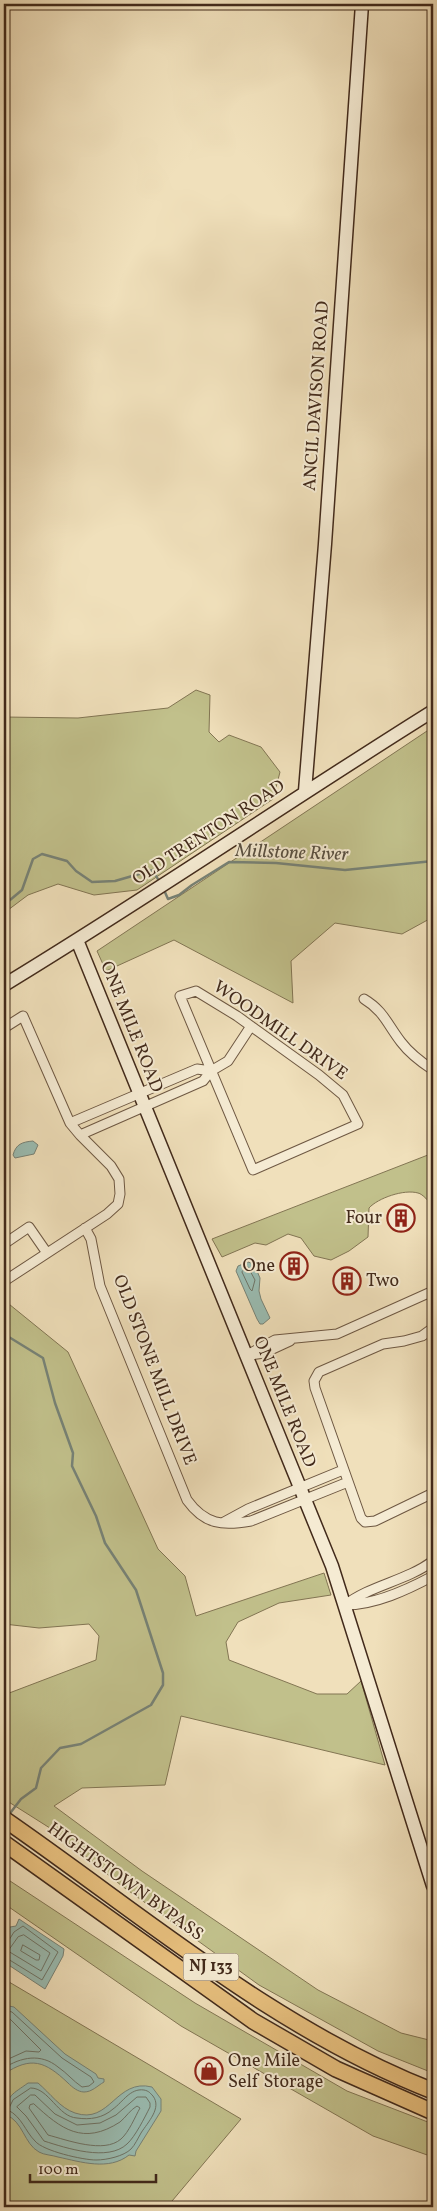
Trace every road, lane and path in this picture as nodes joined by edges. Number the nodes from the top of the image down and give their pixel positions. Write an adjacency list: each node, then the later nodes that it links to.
1 (362, 4): 3 (street, ANCIL DAVISON ROAD)
2 (433, 711): 3 (street, OLD TRENTON ROAD)
3 (305, 791): 4 (street, OLD TRENTON ROAD)
4 (77, 940): 5 (street, OLD TRENTON ROAD); 11 (street, ONE MILE ROAD)
5 (4, 985)
6 (364, 999): 9 (street)
7 (251, 1026): 10 (street); 10 (street, WOODMILL DRIVE); 10 (street, WOODMILL DRIVE)
8 (4, 1028): 13 (street)
9 (433, 1070)
10 (211, 1071): 11 (street); 12 (street)
11 (139, 1094): 12 (street, ONE MILE ROAD); 13 (street)
12 (145, 1108): 14 (street); 21 (street, ONE MILE ROAD)
13 (70, 1123): 14 (street)
14 (80, 1135): 15 (street)
15 (85, 1228): 17 (street); 26 (street, OLD STONE MILL DRIVE)
16 (4, 1244): 17 (street)
17 (47, 1253): 18 (street)
18 (4, 1276)
19 (433, 1291): 21 (street)
20 (433, 1328): 22 (street)
21 (246, 1355): 24 (street, ONE MILE ROAD)
22 (343, 1470): 23 (street); 24 (street)
23 (348, 1482): 24 (street); 25 (street)
24 (303, 1493): 26 (street); 26 (street, OLD STONE MILL DRIVE); 29 (street, ONE MILE ROAD)
25 (433, 1493)
26 (224, 1522)
27 (433, 1561): 29 (street)
28 (431, 1576): 29 (street)
29 (345, 1605): 32 (street, ONE MILE ROAD)
30 (4, 1819): 33 (highway, HIGHTSTOWN BYPASS / NJ 133)
31 (4, 1843): 34 (highway, NJ 133)
32 (433, 1886)
33 (433, 2091)
34 (433, 2112)

